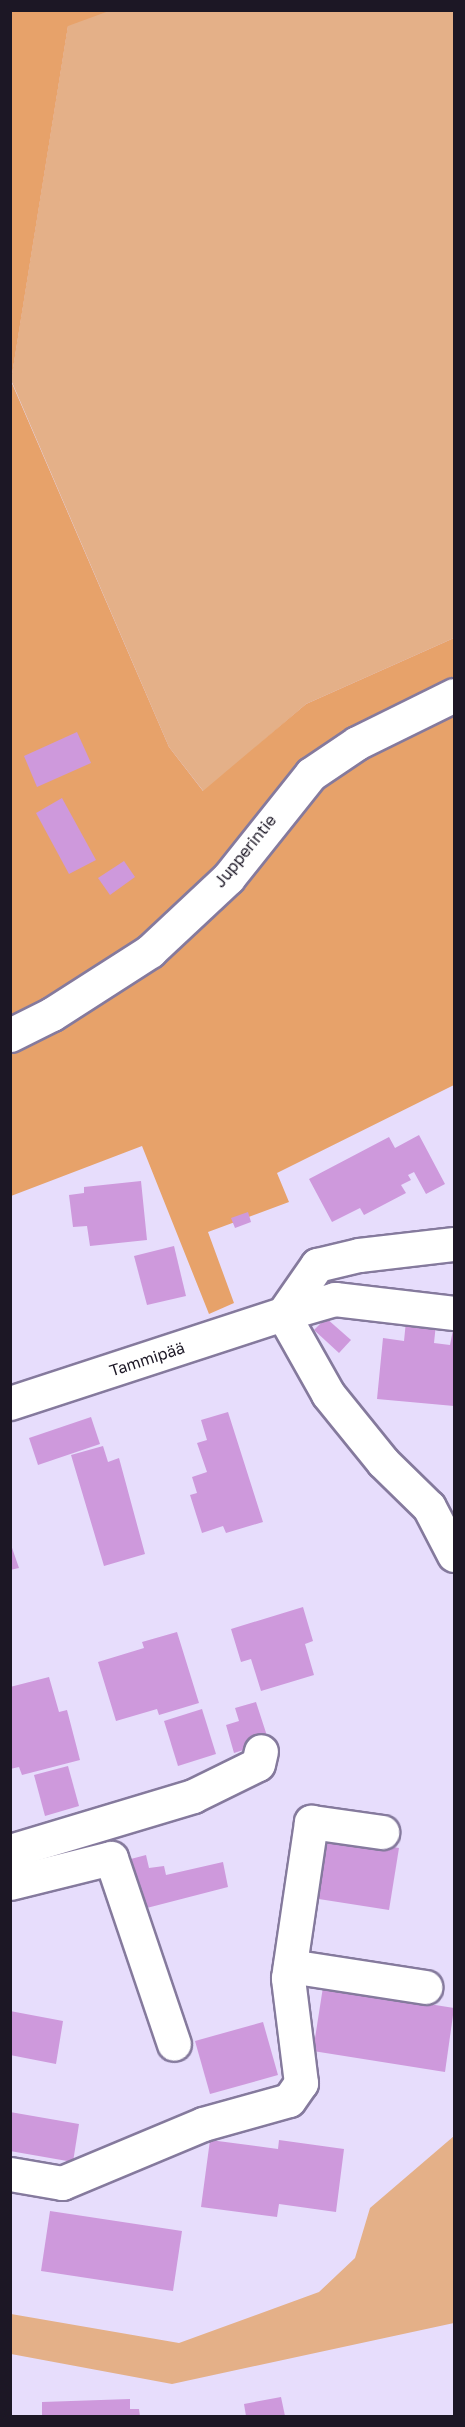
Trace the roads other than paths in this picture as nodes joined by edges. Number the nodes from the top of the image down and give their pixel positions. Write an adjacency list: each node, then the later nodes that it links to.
1 (454, 695): 2 (street, Jupperintie)
2 (10, 1035)
3 (454, 1244): 5 (street)
4 (454, 1312): 5 (street, Tammipää)
5 (284, 1314): 6 (street, Tammipää); 7 (street)
6 (10, 1403)
7 (454, 1555)
8 (261, 1751): 10 (street)
9 (382, 1832): 12 (street)
10 (10, 1851)
11 (10, 1883): 14 (street)
12 (290, 1966): 13 (street); 15 (street)
13 (425, 1988)
14 (174, 2044)
15 (10, 2174)

